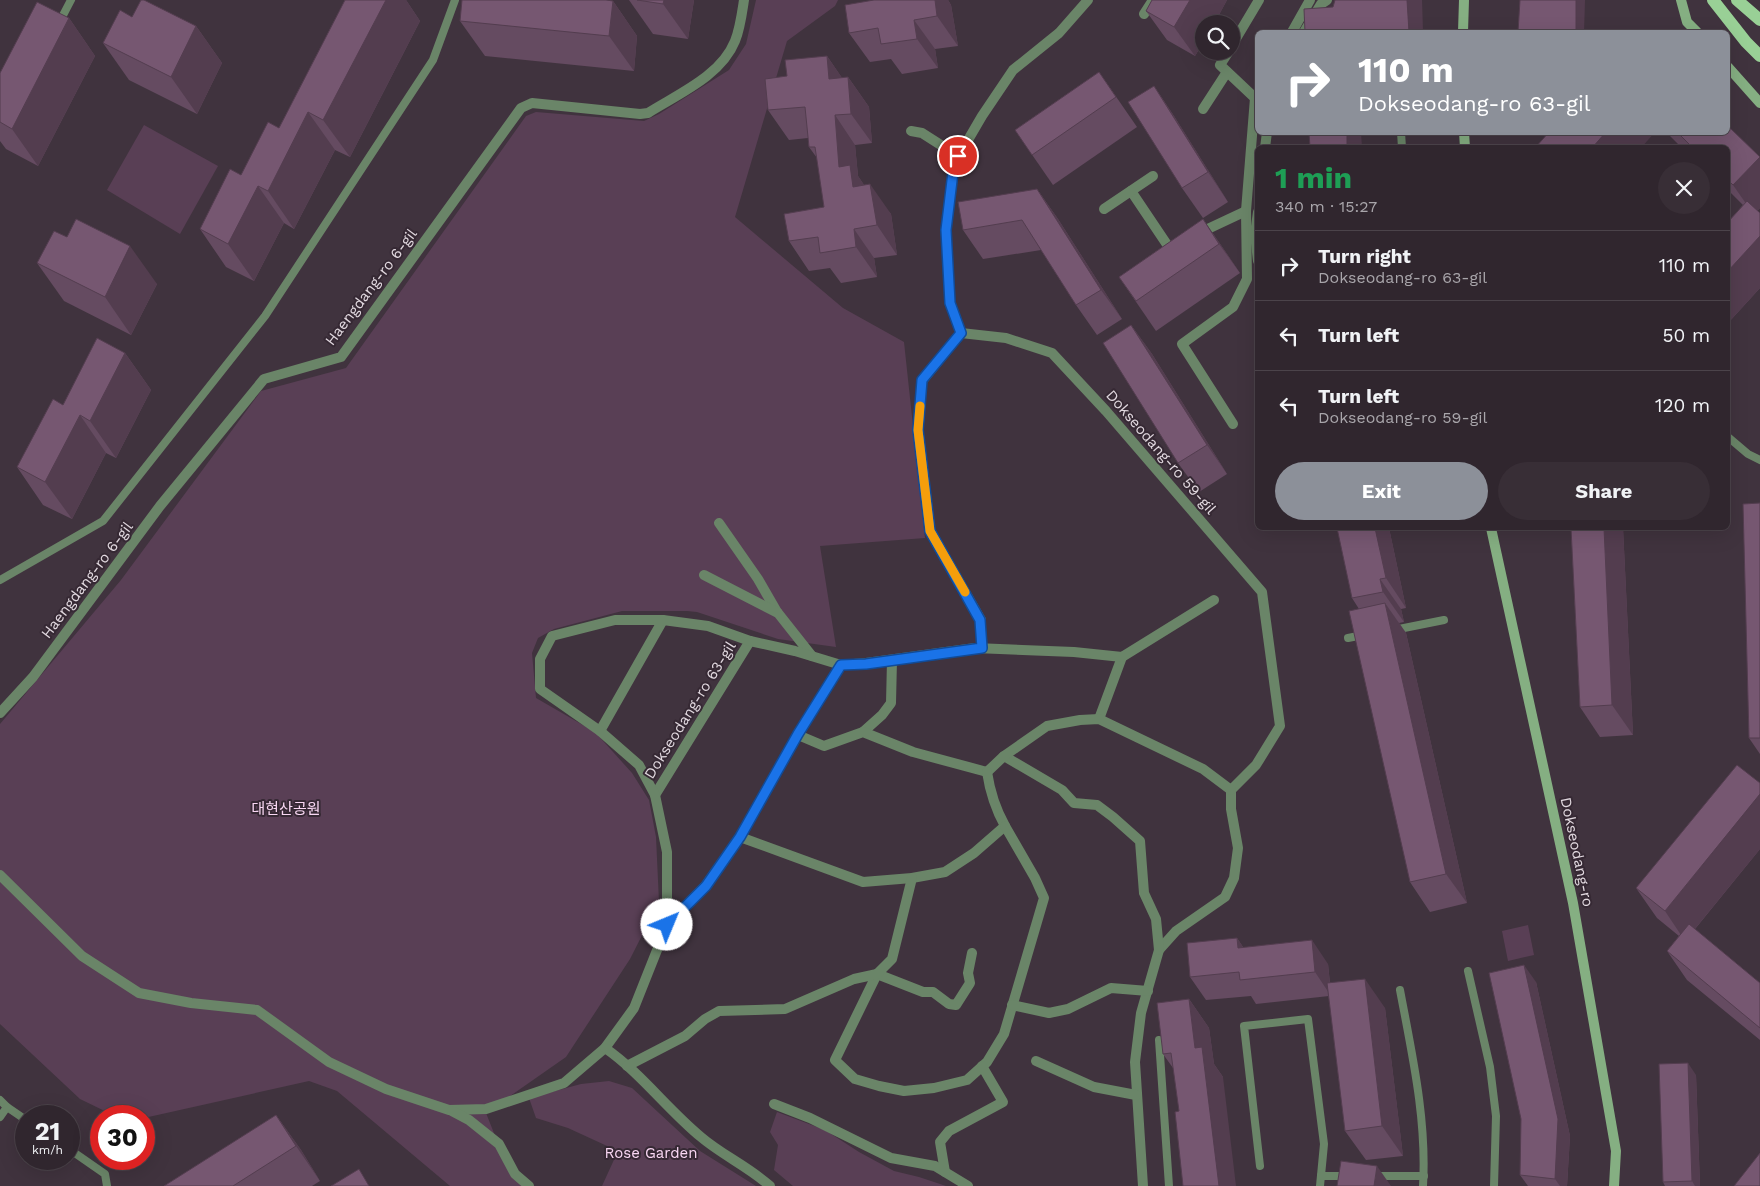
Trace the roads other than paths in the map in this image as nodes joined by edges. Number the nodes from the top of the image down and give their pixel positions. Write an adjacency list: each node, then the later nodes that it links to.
1 (71, 0): 15 (lane)
2 (454, 0): 44 (lane)
3 (744, 0): 58 (street, Haengdang-ro 6-gil)
4 (1088, 0): 30 (street)
5 (1153, 0): 13 (street)
6 (1259, 0): 20 (street)
7 (1310, 0): 16 (street)
8 (1327, 0): 17 (street)
9 (1464, 0): 18 (main road)
10 (1681, 0): 19 (main road)
11 (1713, 0): 21 (main road)
12 (1737, 0): 14 (main road)
13 (1144, 14)
14 (1760, 20)
15 (56, 28)
16 (1293, 30)
17 (1305, 30)
18 (1463, 30)
19 (1695, 30)
20 (1240, 32)
21 (1760, 56)
22 (1223, 60): 24 (street)
23 (1730, 69): 26 (main road)
24 (1227, 72): 25 (street); 28 (street)
25 (1255, 95)
26 (1760, 104)
27 (1255, 108): 34 (street)
28 (1203, 109)
29 (911, 131): 30 (street)
30 (958, 156): 37 (street)
31 (1153, 176): 32 (street)
32 (1131, 191): 33 (street); 36 (street)
33 (1104, 208)
34 (1246, 211): 35 (street); 38 (street)
35 (1190, 237)
36 (1170, 249)
37 (961, 333): 53 (street); 65 (street, Dokseodang-ro 59-gil)
38 (1233, 424)
39 (1730, 439): 40 (lane)
40 (1760, 460)
41 (719, 523): 46 (street)
42 (1491, 530): 107 (main road, Dokseodang-ro)
43 (704, 575): 46 (street)
44 (0, 580)
45 (1214, 600): 55 (street)
46 (778, 613): 54 (street)
47 (663, 620): 52 (street, Dokseodang-ro 63-gil); 60 (street); 60 (street, Dokseodang-ro 63-gil)
48 (1444, 620): 49 (lane)
49 (1386, 631)
50 (1367, 635): 51 (lane)
51 (1348, 638)
52 (750, 641): 54 (street, Dokseodang-ro 63-gil); 66 (street, Dokseodang-ro 63-gil)
53 (982, 648): 55 (street, Dokseodang-ro 63-gil); 56 (street, Dokseodang-ro 63-gil)
54 (812, 656): 57 (street, Dokseodang-ro 63-gil)
55 (1122, 657): 59 (street)
56 (892, 660): 57 (street, Dokseodang-ro 63-gil); 61 (street)
57 (841, 665): 62 (street)
58 (0, 713)
59 (1098, 719): 63 (street); 65 (street)
60 (600, 731): 66 (street, Dokseodang-ro 63-gil)
61 (863, 732): 62 (street); 64 (street)
62 (798, 734): 68 (street)
63 (1004, 756): 64 (street); 72 (street)
64 (987, 772): 67 (street)
65 (1232, 790): 72 (street)
66 (656, 794): 71 (street, Dokseodang-ro 63-gil)
67 (1005, 826): 70 (street); 78 (street)
68 (740, 837): 70 (street); 71 (street)
69 (0, 875): 88 (street, Dokseodang-ro 63-gil)
70 (912, 878): 75 (street)
71 (667, 925): 80 (street, Dokseodang-ro 63-gil)
72 (1159, 950): 77 (street)
73 (972, 953): 75 (street)
74 (1468, 971): 106 (lane)
75 (876, 974): 82 (street); 83 (street)
76 (1400, 990): 97 (lane)
77 (1148, 992): 78 (street); 84 (street)
78 (1012, 1005): 83 (street)
79 (1159, 1040): 103 (lane)
80 (605, 1048): 82 (street); 88 (street, Dokseodang-ro 63-gil)
81 (1036, 1061): 84 (street)
82 (627, 1066): 100 (street)
83 (982, 1066): 93 (street)
84 (1136, 1095): 102 (street)
85 (0, 1100): 87 (lane)
86 (774, 1104): 93 (street)
87 (7, 1107): 89 (lane); 90 (lane)
88 (449, 1110): 99 (street)
89 (15, 1112)
90 (0, 1117)
91 (80, 1156): 98 (lane)
92 (1260, 1166): 94 (lane)
93 (944, 1172): 101 (street)
94 (1321, 1176): 95 (lane); 104 (lane)
95 (1358, 1176)
96 (1368, 1176): 97 (lane)
97 (1424, 1176): 105 (lane)
98 (107, 1186)
99 (529, 1186)
100 (770, 1186)
101 (968, 1186)
102 (1142, 1186)
103 (1169, 1186)
104 (1320, 1186)
105 (1424, 1186)
106 (1494, 1186)
107 (1614, 1186)

